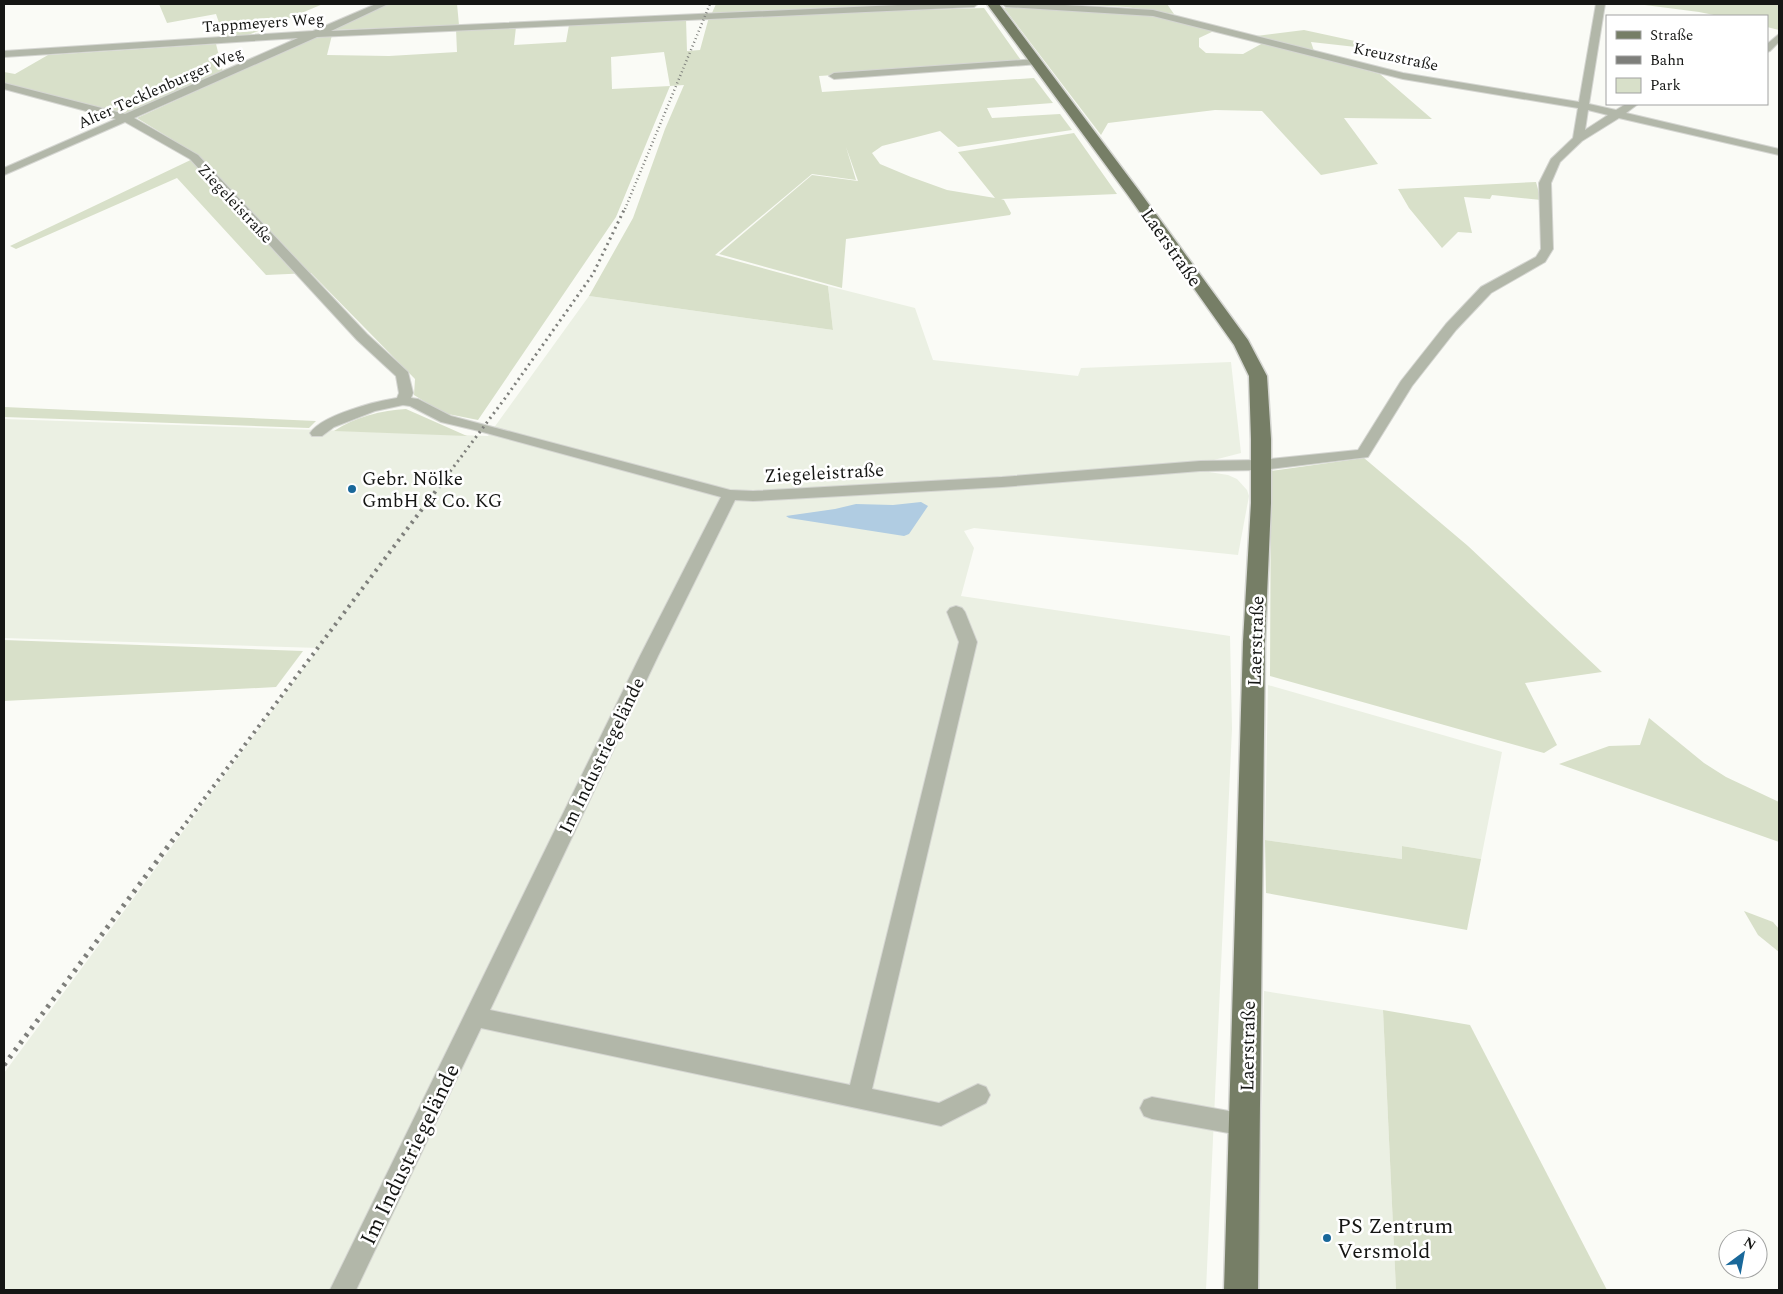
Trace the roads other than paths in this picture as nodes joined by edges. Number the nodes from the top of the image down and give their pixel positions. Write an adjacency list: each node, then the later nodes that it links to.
1 (383, 4): 6 (street, Alter Tecklenburger Weg)
2 (974, 4): 6 (street, Tappmeyers Weg)
3 (993, 4): 10 (main road, Laerstraße)
4 (1006, 4): 14 (street, Kreuzstraße)
5 (1601, 4): 14 (street)
6 (317, 34): 9 (street, Tappmeyers Weg); 16 (street, Alter Tecklenburger Weg)
7 (1779, 36): 8 (street)
8 (1768, 48)
9 (4, 54)
10 (1036, 62): 11 (street); 22 (main road, Laerstraße)
11 (834, 76)
12 (4, 86): 16 (street, Ziegeleistraße)
13 (1631, 105): 15 (street)
14 (1583, 106): 15 (street, Kreuzstraße); 17 (street)
15 (1616, 113): 17 (street); 18 (street, Kreuzstraße)
16 (126, 118): 19 (street, Alter Tecklenburger Weg); 20 (street, Ziegeleistraße)
17 (1578, 139): 22 (street, Ziegeleistraße)
18 (1779, 152)
19 (4, 172)
20 (403, 401): 21 (street); 23 (street, Ziegeleistraße)
21 (317, 433)
22 (1261, 465): 23 (street, Ziegeleistraße); 29 (main road, Laerstraße)
23 (730, 495): 25 (street, Im Industriegelände)
24 (956, 612): 27 (street)
25 (475, 1017): 27 (street); 30 (street, Im Industriegelände)
26 (978, 1095): 27 (street)
27 (858, 1098)
28 (1152, 1108): 29 (street)
29 (1245, 1125): 31 (main road, Laerstraße)
30 (343, 1290)
31 (1241, 1290)

